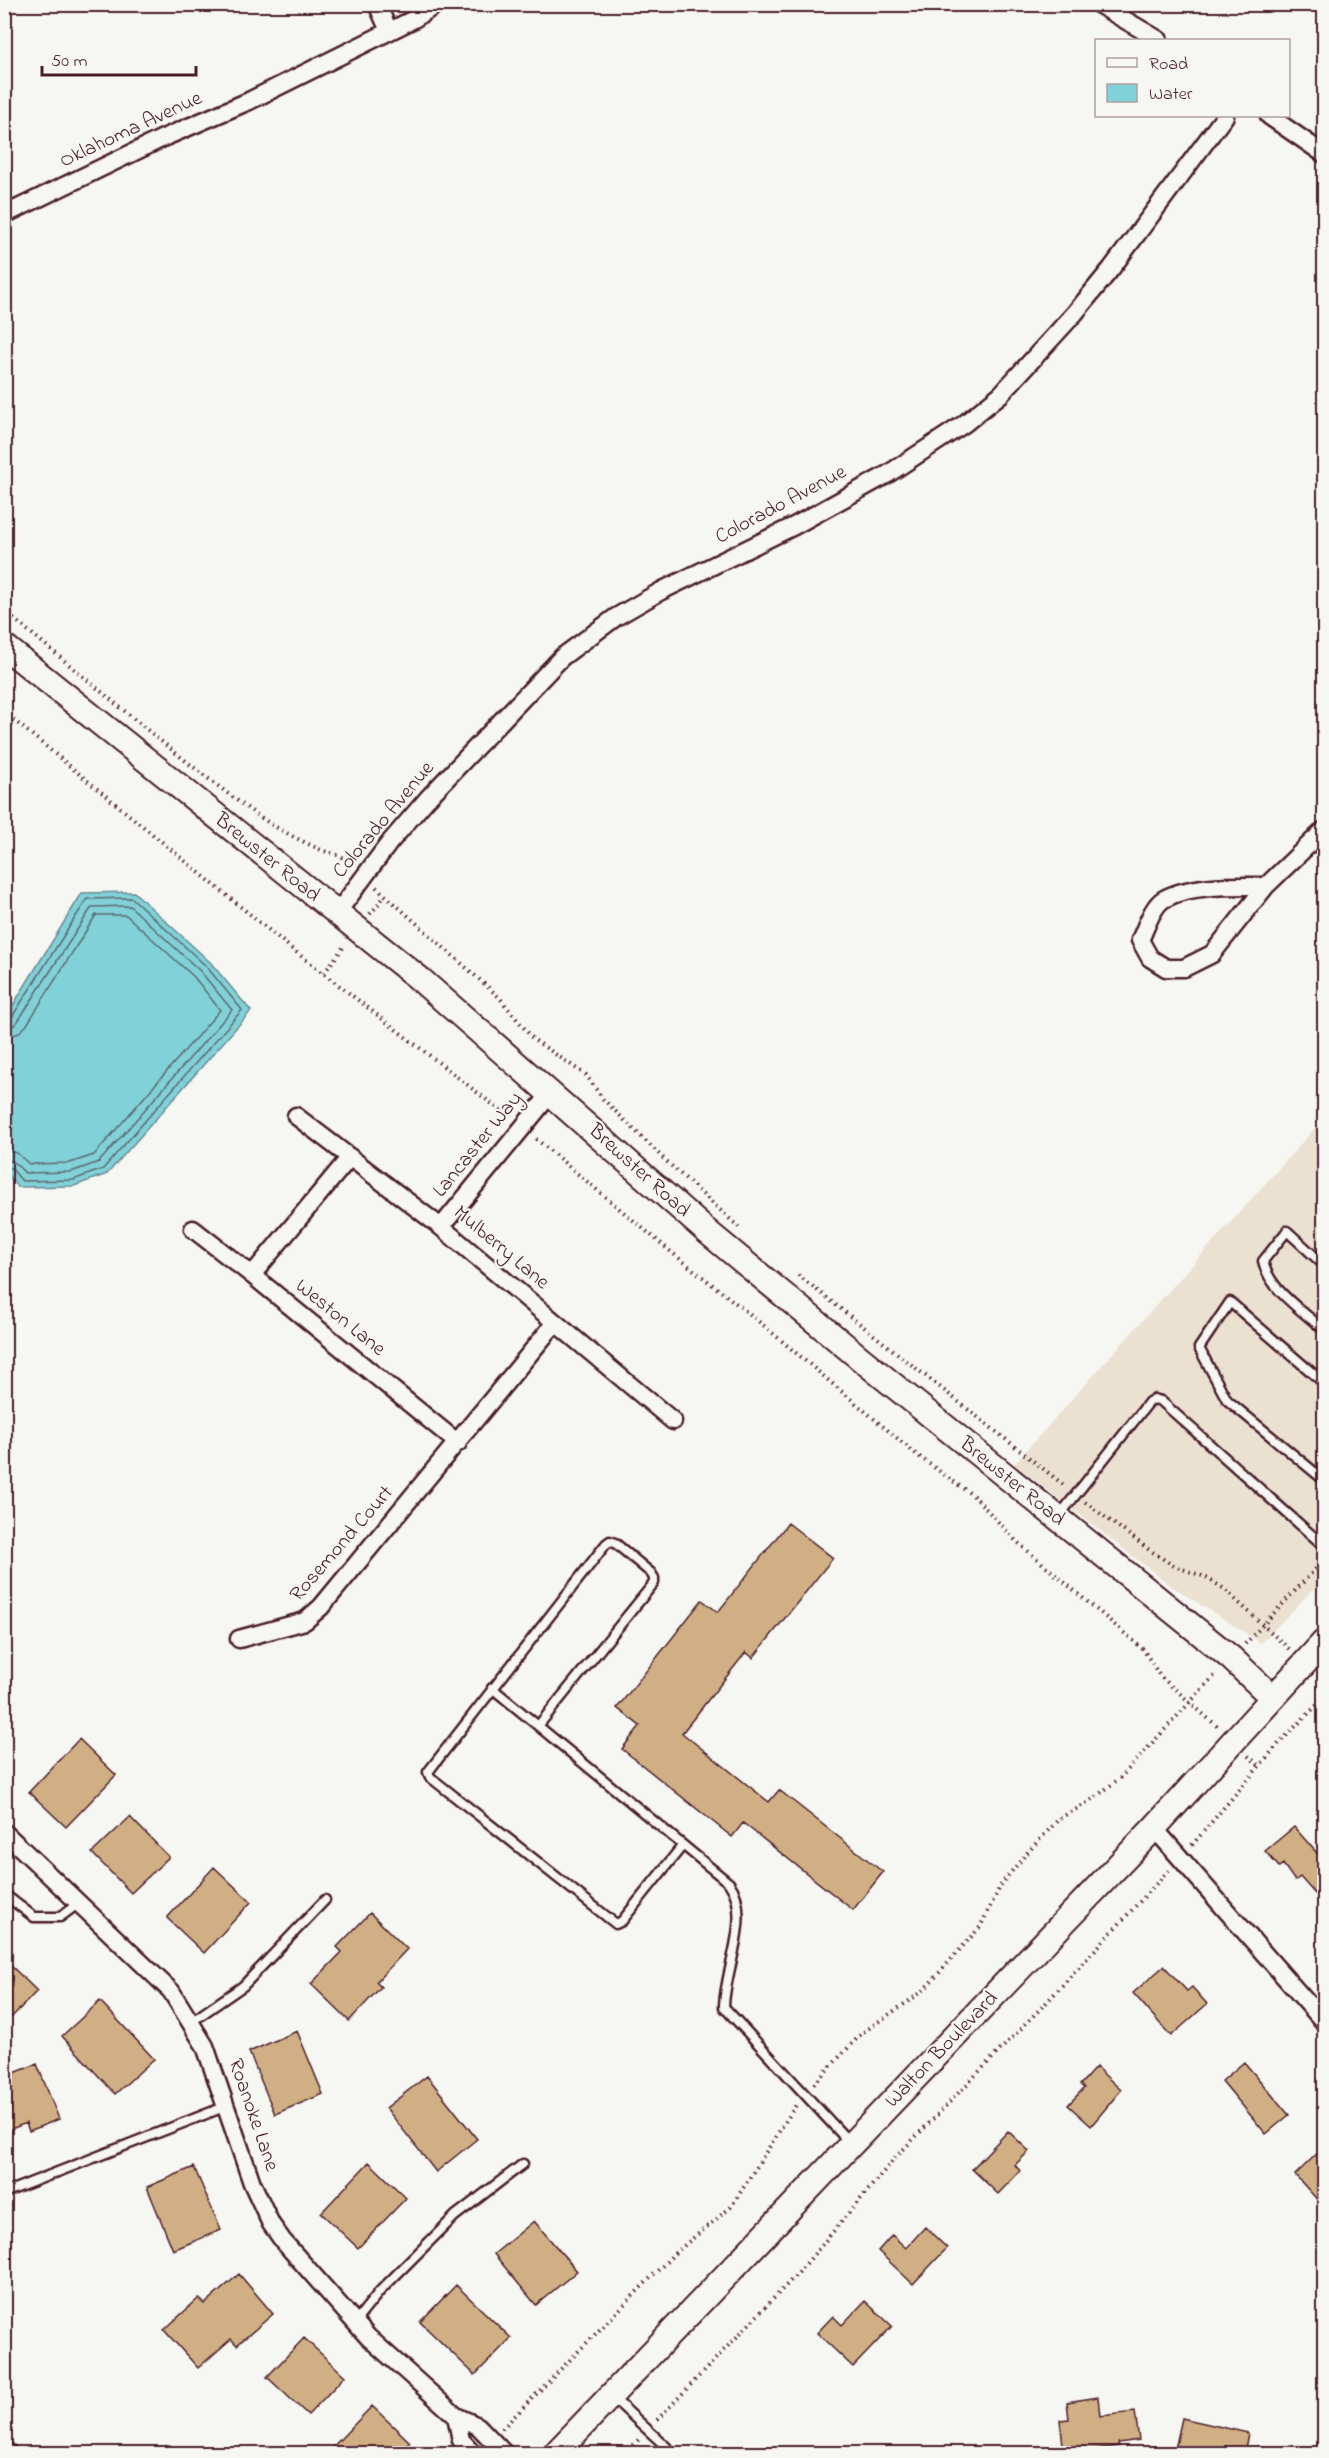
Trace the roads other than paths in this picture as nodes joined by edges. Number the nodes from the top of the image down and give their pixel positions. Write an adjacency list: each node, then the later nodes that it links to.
1 (377, 4): 4 (street)
2 (437, 4): 4 (street, Oklahoma Avenue)
3 (1098, 4): 5 (street)
4 (389, 31): 9 (street, Oklahoma Avenue)
5 (1157, 39)
6 (1224, 117): 13 (street, Colorado Avenue)
7 (1270, 117): 8 (street)
8 (1324, 154)
9 (4, 215)
10 (4, 646): 13 (street, Brewster Road)
11 (1324, 830): 12 (street)
12 (1266, 886): 12 (street)
13 (337, 913): 14 (street, Brewster Road)
14 (550, 1093): 17 (street, Lancaster Way); 27 (street, Brewster Road)
15 (296, 1116): 16 (street, Mulberry Lane)
16 (350, 1158): 17 (street, Mulberry Lane); 20 (street)
17 (441, 1227): 21 (street, Mulberry Lane)
18 (193, 1229): 20 (street, Weston Lane)
19 (1324, 1265): 22 (lane)
20 (252, 1275): 25 (street, Weston Lane)
21 (555, 1323): 24 (street, Mulberry Lane); 25 (street, Rosemond Court)
22 (1324, 1330)
23 (1324, 1383): 26 (lane)
24 (672, 1420)
25 (458, 1443): 29 (street, Rosemond Court)
26 (1324, 1480)
27 (1057, 1518): 28 (lane); 32 (street, Brewster Road)
28 (1324, 1546)
29 (239, 1639)
30 (1324, 1642): 32 (street, Walton Boulevard)
31 (492, 1688): 33 (lane); 33 (lane); 36 (lane)
32 (1272, 1697): 34 (street, Walton Boulevard)
33 (538, 1726): 36 (lane)
34 (1154, 1828): 41 (street); 43 (street, Walton Boulevard)
35 (4, 1832): 39 (street, Roanoke Lane)
36 (683, 1845): 43 (lane)
37 (4, 1894): 39 (lane)
38 (325, 1900): 40 (lane)
39 (79, 1903): 40 (street, Roanoke Lane)
40 (191, 2022): 42 (street, Roanoke Lane)
41 (1324, 2022)
42 (224, 2107): 45 (lane); 46 (street, Roanoke Lane)
43 (852, 2145): 47 (street, Walton Boulevard)
44 (523, 2164): 46 (lane)
45 (4, 2193)
46 (355, 2322): 48 (street, Roanoke Lane)
47 (611, 2396): 49 (street, Walton Boulevard); 54 (lane)
48 (456, 2416): 52 (street); 53 (street, Roanoke Lane)
49 (564, 2448)
50 (4, 2450): 51 (street)
51 (9, 2454)
52 (474, 2454)
53 (505, 2454)
54 (674, 2454)

